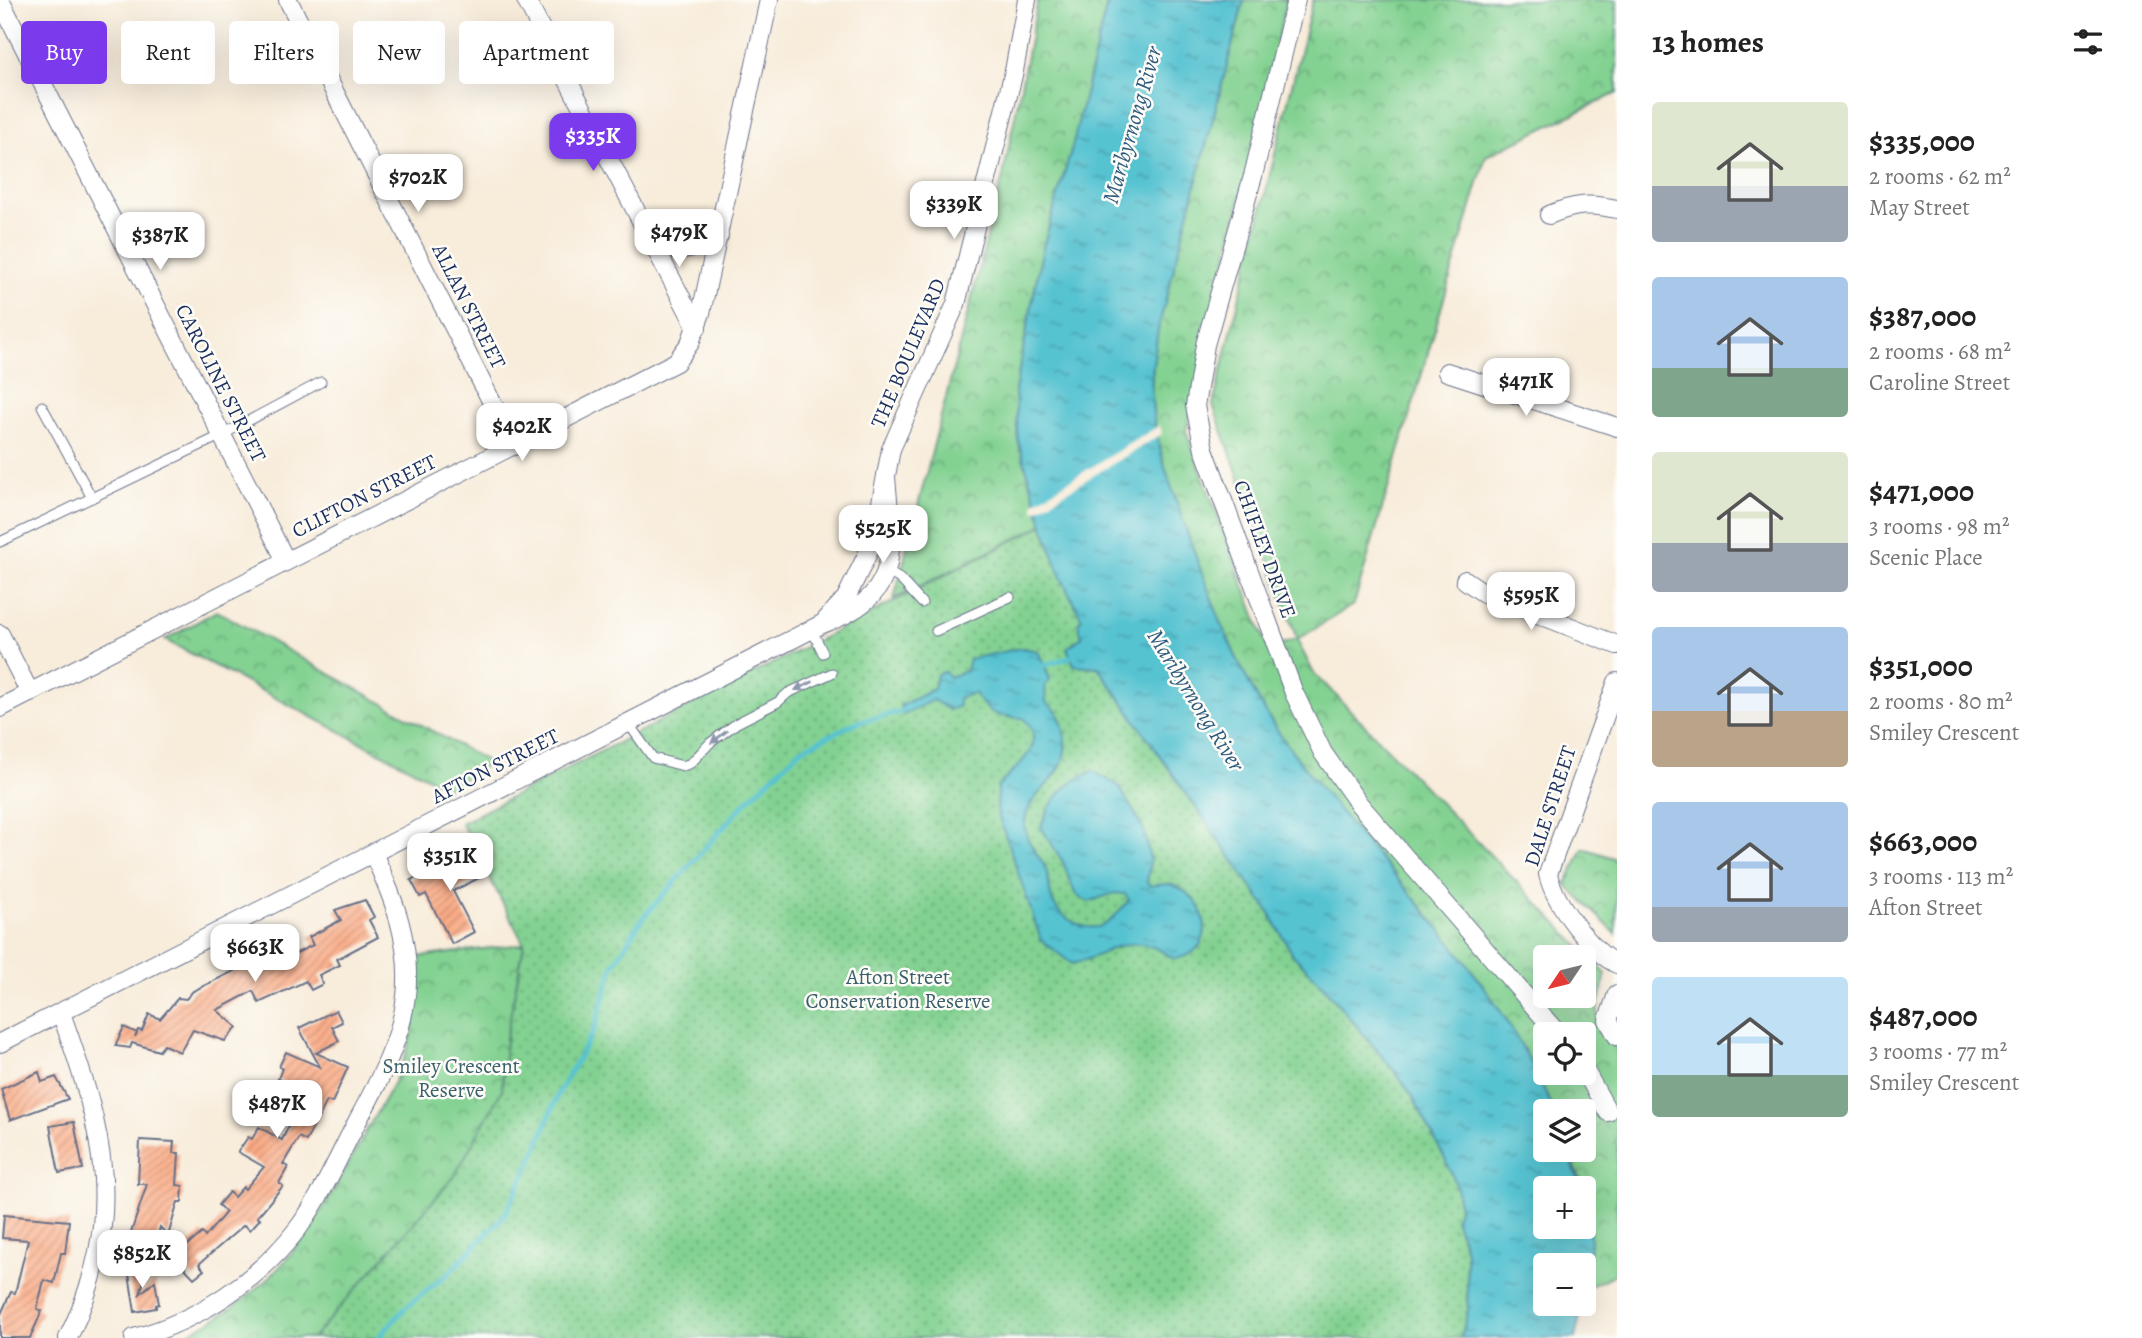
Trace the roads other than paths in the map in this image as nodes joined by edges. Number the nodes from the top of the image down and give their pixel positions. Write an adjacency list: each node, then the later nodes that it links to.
1 (0, 0): 16 (street, CAROLINE STREET)
2 (288, 0): 17 (street, ALLAN STREET)
3 (526, 0): 9 (street)
4 (769, 0): 10 (street, CLIFTON STREET)
5 (1027, 0): 18 (street, THE BOULEVARD)
6 (1297, 0): 40 (street, CHIFLEY DRIVE)
7 (1617, 209): 8 (street)
8 (1549, 215)
9 (647, 235): 10 (street); 11 (street)
10 (719, 236): 11 (street, CLIFTON STREET)
11 (697, 328): 17 (street, CLIFTON STREET)
12 (1447, 372): 15 (street)
13 (321, 382): 16 (lane)
14 (42, 406): 19 (lane)
15 (1617, 426)
16 (222, 435): 19 (lane); 21 (street, CAROLINE STREET)
17 (514, 446): 21 (street, CLIFTON STREET)
18 (886, 477): 22 (street, THE BOULEVARD); 26 (street, THE BOULEVARD)
19 (92, 498): 20 (lane)
20 (0, 542)
21 (286, 561): 33 (street, CLIFTON STREET)
22 (888, 572): 25 (lane); 26 (street)
23 (1465, 580): 29 (street)
24 (1010, 597): 27 (lane)
25 (922, 603)
26 (817, 627): 30 (lane); 35 (street, AFTON STREET)
27 (936, 631)
28 (0, 634): 33 (street)
29 (1617, 645)
30 (823, 653)
31 (832, 673): 35 (lane, one-way to 35)
32 (1617, 682): 37 (street, DALE STREET)
33 (30, 693): 34 (street, CLIFTON STREET)
34 (0, 708)
35 (628, 723): 36 (street, AFTON STREET)
36 (373, 853): 39 (street, AFTON STREET); 46 (street)
37 (1617, 964)
38 (1617, 994): 41 (street)
39 (61, 1013): 42 (street, AFTON STREET); 45 (street)
40 (1548, 1022)
41 (1615, 1035)
42 (0, 1043)
43 (1593, 1085): 44 (street)
44 (1608, 1112)
45 (75, 1336)
46 (134, 1338)

